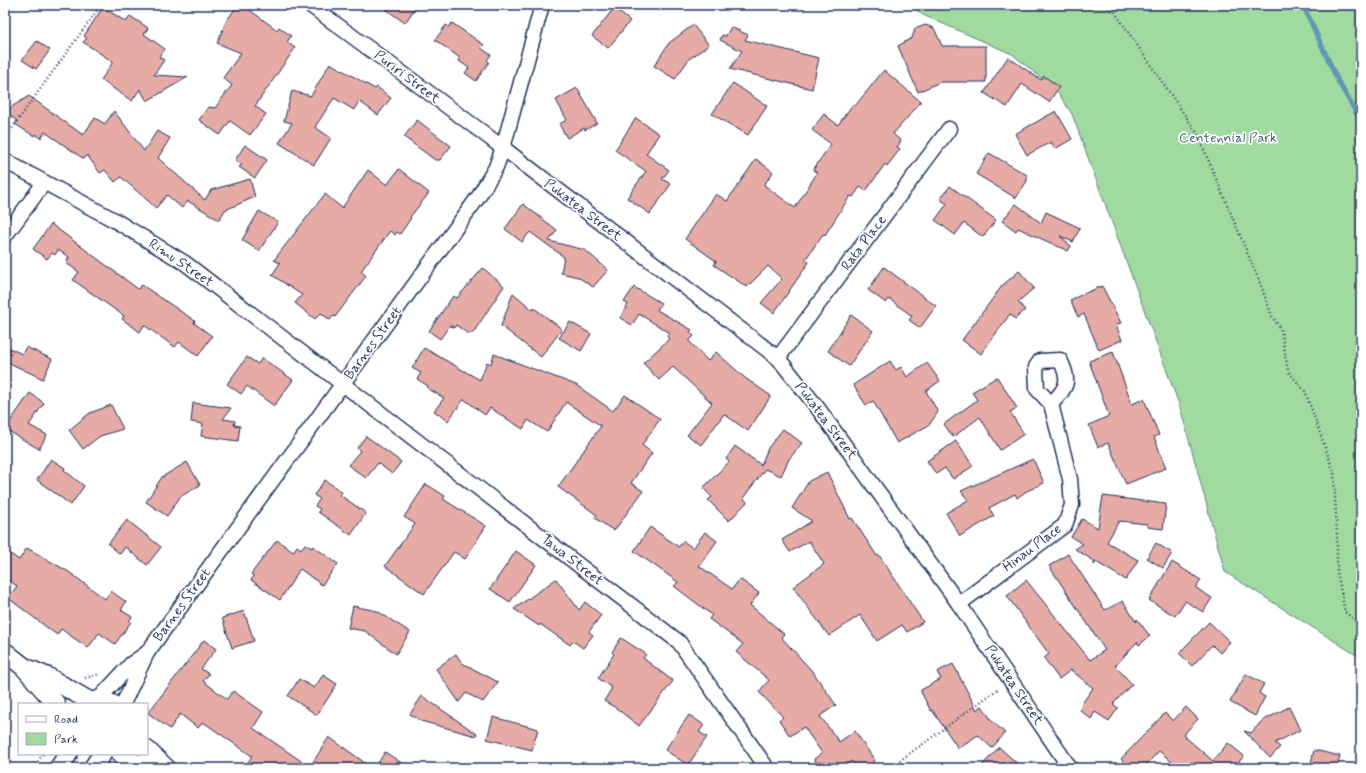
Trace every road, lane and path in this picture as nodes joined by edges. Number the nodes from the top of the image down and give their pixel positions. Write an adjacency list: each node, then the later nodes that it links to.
1 (101, 5): 6 (path)
2 (310, 5): 7 (street, Puriri Street)
3 (542, 5): 7 (street, Barnes Street)
4 (1105, 5): 15 (path)
5 (949, 129): 11 (street, Rata Place)
6 (5, 138)
7 (503, 148): 11 (street, Pukatea Street); 12 (street, Barnes Street)
8 (5, 162): 9 (street, Rimu Street)
9 (44, 183): 10 (street); 12 (street, Rimu Street)
10 (5, 236)
11 (778, 358): 14 (street, Pukatea Street)
12 (344, 383): 17 (street, Barnes Street); 35 (street, Tawa Street)
13 (1051, 404): 14 (street, Hinau Place)
14 (959, 604): 21 (street, Pukatea Street)
15 (1361, 625)
16 (5, 652): 18 (street)
17 (147, 652): 22 (street, Barnes Street); 24 (street, Barnes Street)
18 (24, 667): 22 (street); 23 (street)
19 (104, 672): 20 (path)
20 (84, 678)
21 (1010, 680): 36 (path); 37 (street, Pukatea Street)
22 (97, 702)
23 (55, 703)
24 (123, 703)
25 (148, 751): 34 (street)
26 (42, 755): 30 (path)
27 (67, 755): 31 (street)
28 (101, 755): 32 (street)
29 (122, 755): 33 (street)
30 (33, 768)
31 (59, 768)
32 (93, 768)
33 (144, 768)
34 (166, 768)
35 (767, 768)
36 (890, 768)
37 (1070, 768)

